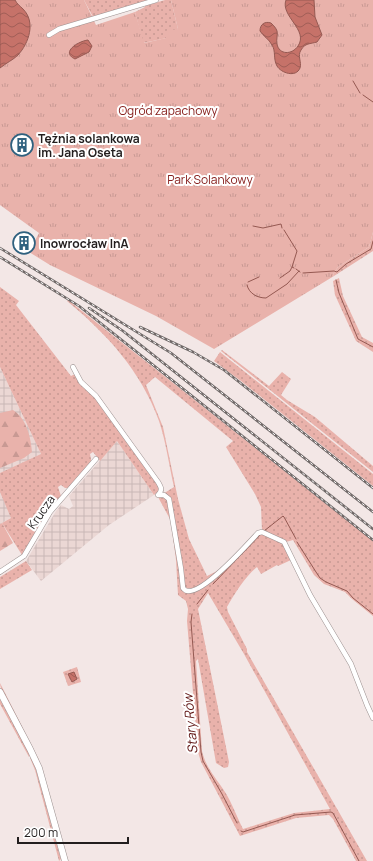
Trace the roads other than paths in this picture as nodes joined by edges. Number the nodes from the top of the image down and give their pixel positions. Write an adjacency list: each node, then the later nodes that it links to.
1 (156, 0): 2 (street)
2 (49, 35)
3 (73, 367): 7 (street)
4 (96, 459): 5 (street, Krucza)
5 (0, 572)
6 (0, 692): 8 (main road)
7 (373, 718)
8 (65, 861)

